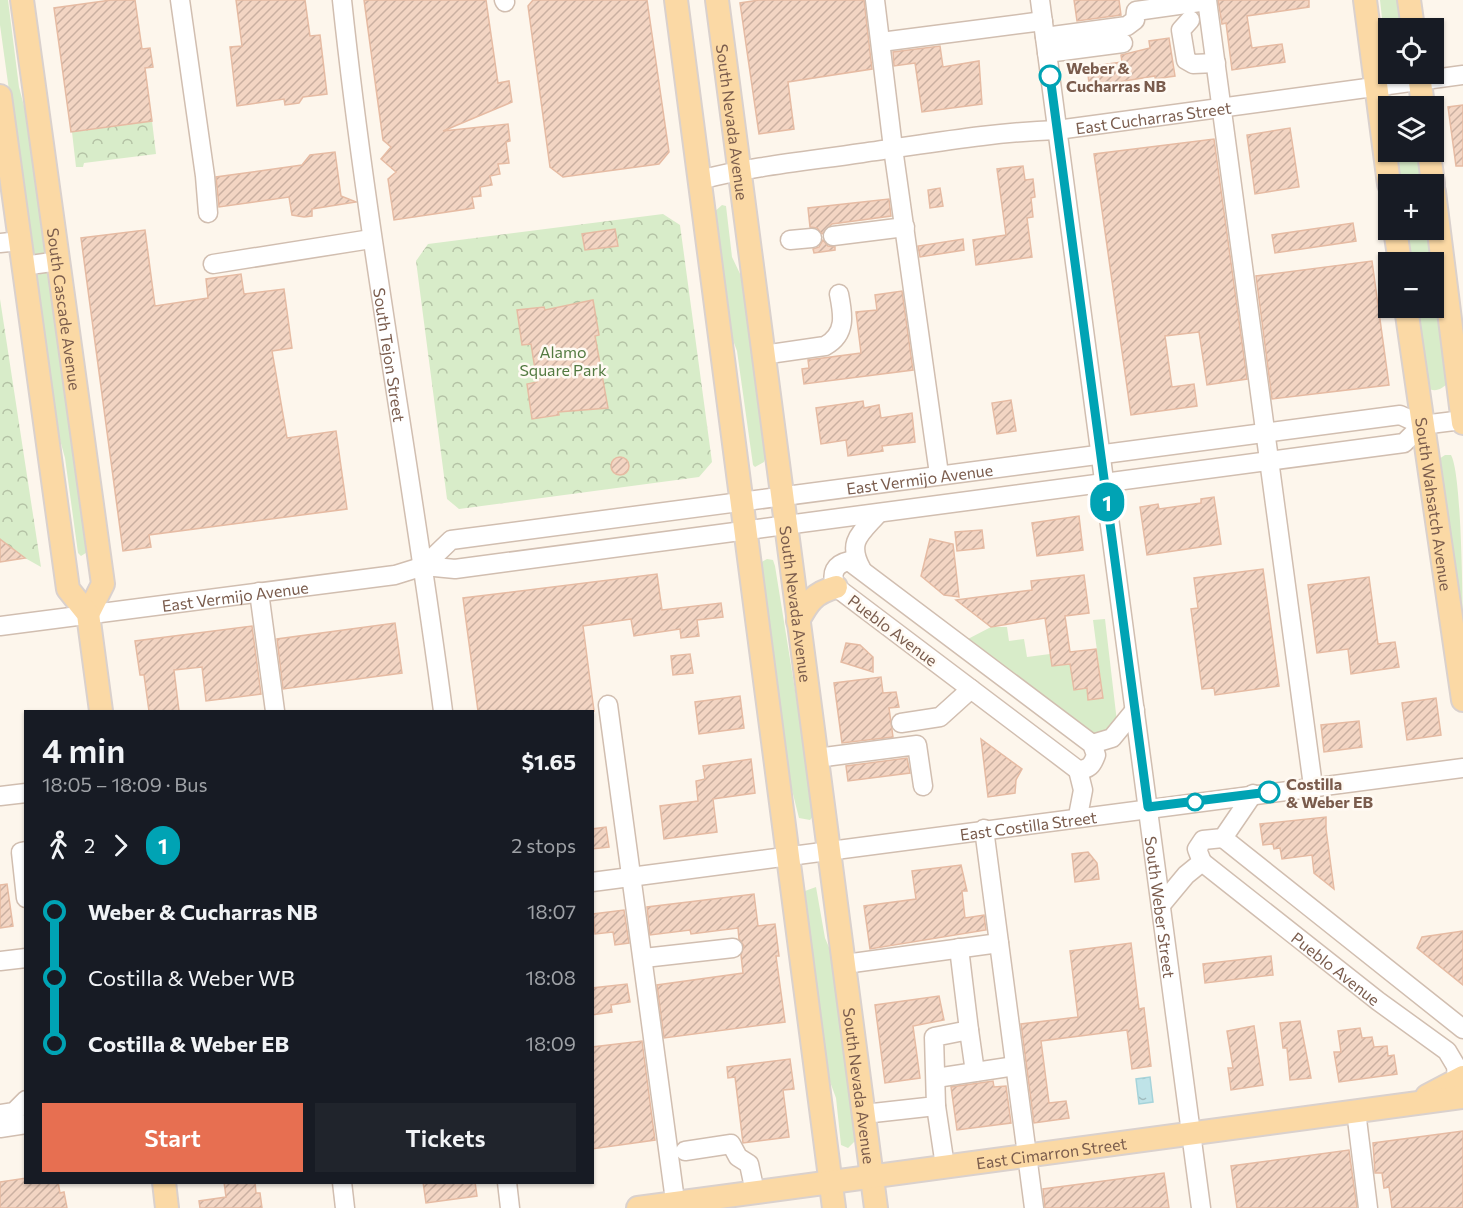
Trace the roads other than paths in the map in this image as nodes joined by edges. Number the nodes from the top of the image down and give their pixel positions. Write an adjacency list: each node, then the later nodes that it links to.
1 (22, 0): 36 (main road, South Cascade Avenue)
2 (180, 0): 28 (street)
3 (342, 0): 32 (street, South Tejon Street)
4 (676, 0): 27 (main road)
5 (717, 0): 25 (main road, South Nevada Avenue)
6 (875, 0): 14 (street)
7 (1040, 0): 13 (street, South Weber Street)
8 (1365, 0): 20 (main road)
9 (1409, 0): 12 (main road)
10 (1207, 1): 11 (street); 16 (street)
11 (1189, 8): 13 (street); 16 (street)
12 (1412, 18)
13 (1045, 37): 14 (street); 15 (street); 23 (street, South Weber Street)
14 (881, 42): 24 (street)
15 (1123, 43)
16 (1207, 63): 22 (street)
17 (1463, 75): 18 (street, East Cucharras Street)
18 (1444, 76)
19 (1389, 84): 20 (street, East Cucharras Street)
20 (1376, 87): 22 (street, East Cucharras Street); 26 (main road)
21 (0, 96): 35 (main road)
22 (1221, 108): 23 (street, East Cucharras Street); 45 (street)
23 (1058, 130): 24 (street, East Cucharras Street); 46 (street, South Weber Street)
24 (893, 148): 25 (street, East Cucharras Street); 29 (street)
25 (738, 170): 27 (street, East Cucharras Street); 42 (main road, South Nevada Avenue)
26 (1388, 174)
27 (700, 180): 51 (main road)
28 (208, 213)
29 (905, 227): 30 (street); 48 (street)
30 (833, 236)
31 (812, 238): 33 (street)
32 (371, 239): 37 (street); 55 (street, South Tejon Street)
33 (790, 240)
34 (1442, 240): 41 (main road)
35 (10, 242): 38 (main road)
36 (59, 261): 38 (street); 59 (main road, South Cascade Avenue)
37 (213, 264)
38 (23, 266): 59 (main road)
39 (839, 294): 42 (street)
40 (1407, 318): 44 (main road, South Wahsatch Avenue)
41 (1457, 324): 43 (main road)
42 (762, 355): 50 (main road, South Nevada Avenue)
43 (1463, 421): 44 (street, East Vermijo Avenue)
44 (1422, 425): 45 (street, East Vermijo Avenue); 47 (street, East Vermijo Avenue); 63 (main road, South Wahsatch Avenue)
45 (1265, 432): 46 (street, East Vermijo Avenue); 47 (street)
46 (1101, 453): 48 (street, East Vermijo Avenue); 49 (street, South Weber Street)
47 (1269, 461): 49 (street, East Vermijo Avenue); 75 (street)
48 (939, 474): 50 (street, East Vermijo Avenue)
49 (1105, 485): 52 (street, East Vermijo Avenue); 68 (street, South Weber Street)
50 (781, 496): 51 (street, East Vermijo Avenue); 53 (main road, South Nevada Avenue)
51 (741, 501): 54 (main road); 55 (street, East Vermijo Avenue)
52 (877, 515): 53 (street, East Vermijo Avenue); 56 (street)
53 (785, 525): 54 (street, East Vermijo Avenue); 60 (main road, South Nevada Avenue)
54 (744, 530): 55 (street, East Vermijo Avenue); 85 (main road)
55 (424, 566): 58 (street, East Vermijo Avenue); 67 (street, South Tejon Street)
56 (861, 568): 57 (street, Pueblo Avenue); 70 (street, Pueblo Avenue)
57 (836, 587): 60 (main road); 62 (street, Pueblo Avenue)
58 (259, 592): 59 (street, East Vermijo Avenue); 66 (street)
59 (88, 614): 61 (street, East Vermijo Avenue); 65 (main road)
60 (798, 621): 71 (main road, South Nevada Avenue)
61 (0, 626)
62 (971, 689): 69 (street); 73 (street, Pueblo Avenue)
63 (1463, 700)
64 (609, 705): 87 (street)
65 (101, 710)
66 (275, 710)
67 (443, 710)
68 (1135, 710): 70 (street); 79 (street, South Weber Street)
69 (901, 723)
70 (1092, 744): 73 (street)
71 (817, 758): 74 (street); 83 (main road, South Nevada Avenue)
72 (1463, 768): 75 (street, East Costilla Street)
73 (1078, 770): 80 (street)
74 (923, 786)
75 (1313, 786): 77 (street, East Costilla Street)
76 (24, 793): 78 (street)
77 (1253, 794): 79 (street, East Costilla Street); 82 (street)
78 (0, 796)
79 (1148, 807): 80 (street, East Costilla Street); 90 (street, South Weber Street)
80 (1078, 816): 81 (street, East Costilla Street)
81 (984, 829): 83 (street, East Costilla Street); 92 (street)
82 (1222, 838): 86 (street); 91 (street, Pueblo Avenue)
83 (831, 850): 85 (street, East Costilla Street); 99 (main road, South Nevada Avenue)
84 (24, 851): 88 (street)
85 (789, 856): 87 (street, East Costilla Street); 122 (main road)
86 (1202, 862): 90 (street); 95 (street, Pueblo Avenue)
87 (633, 876): 89 (street, East Costilla Street); 97 (street)
88 (24, 880)
89 (594, 882)
90 (1161, 905): 117 (street, South Weber Street)
91 (1341, 934): 95 (street); 100 (street, Pueblo Avenue)
92 (999, 943): 94 (street); 104 (street)
93 (733, 948): 97 (street)
94 (959, 948): 99 (street); 102 (street)
95 (1322, 956): 103 (street, Pueblo Avenue)
96 (24, 958): 98 (street)
97 (644, 958): 127 (street)
98 (0, 961)
99 (845, 964): 114 (main road, South Nevada Avenue)
100 (1445, 1016): 101 (street, Pueblo Avenue); 103 (street)
101 (1463, 1029)
102 (969, 1030): 105 (street); 106 (street)
103 (1427, 1036): 107 (street, Pueblo Avenue)
104 (1015, 1066): 105 (street); 119 (street)
105 (975, 1072): 106 (street)
106 (936, 1078): 110 (street)
107 (1461, 1085): 109 (main road, East Cimarron Street)
108 (24, 1102): 113 (street)
109 (1416, 1103): 111 (main road); 112 (main road, East Cimarron Street)
110 (936, 1106): 114 (street); 120 (street)
111 (1463, 1109)
112 (1356, 1111): 117 (main road, East Cimarron Street); 136 (street)
113 (0, 1114)
114 (864, 1114): 121 (main road, South Nevada Avenue)
115 (24, 1124): 116 (street)
116 (0, 1128)
117 (1191, 1133): 119 (main road, East Cimarron Street); 135 (street, South Weber Street)
118 (685, 1151): 126 (street)
119 (1027, 1155): 120 (main road, East Cimarron Street); 134 (street)
120 (945, 1166): 121 (main road, East Cimarron Street)
121 (872, 1176): 122 (main road, East Cimarron Street); 133 (main road, South Nevada Avenue)
122 (831, 1182): 126 (main road, East Cimarron Street); 132 (main road)
123 (164, 1184): 128 (main road)
124 (342, 1184): 129 (street)
125 (507, 1184): 130 (street)
126 (755, 1192): 127 (main road, East Cimarron Street)
127 (676, 1205): 131 (main road, East Cimarron Street)
128 (167, 1208)
129 (345, 1208)
130 (510, 1208)
131 (638, 1208)
132 (834, 1208)
133 (876, 1208)
134 (1034, 1208)
135 (1201, 1208)
136 (1368, 1208)

